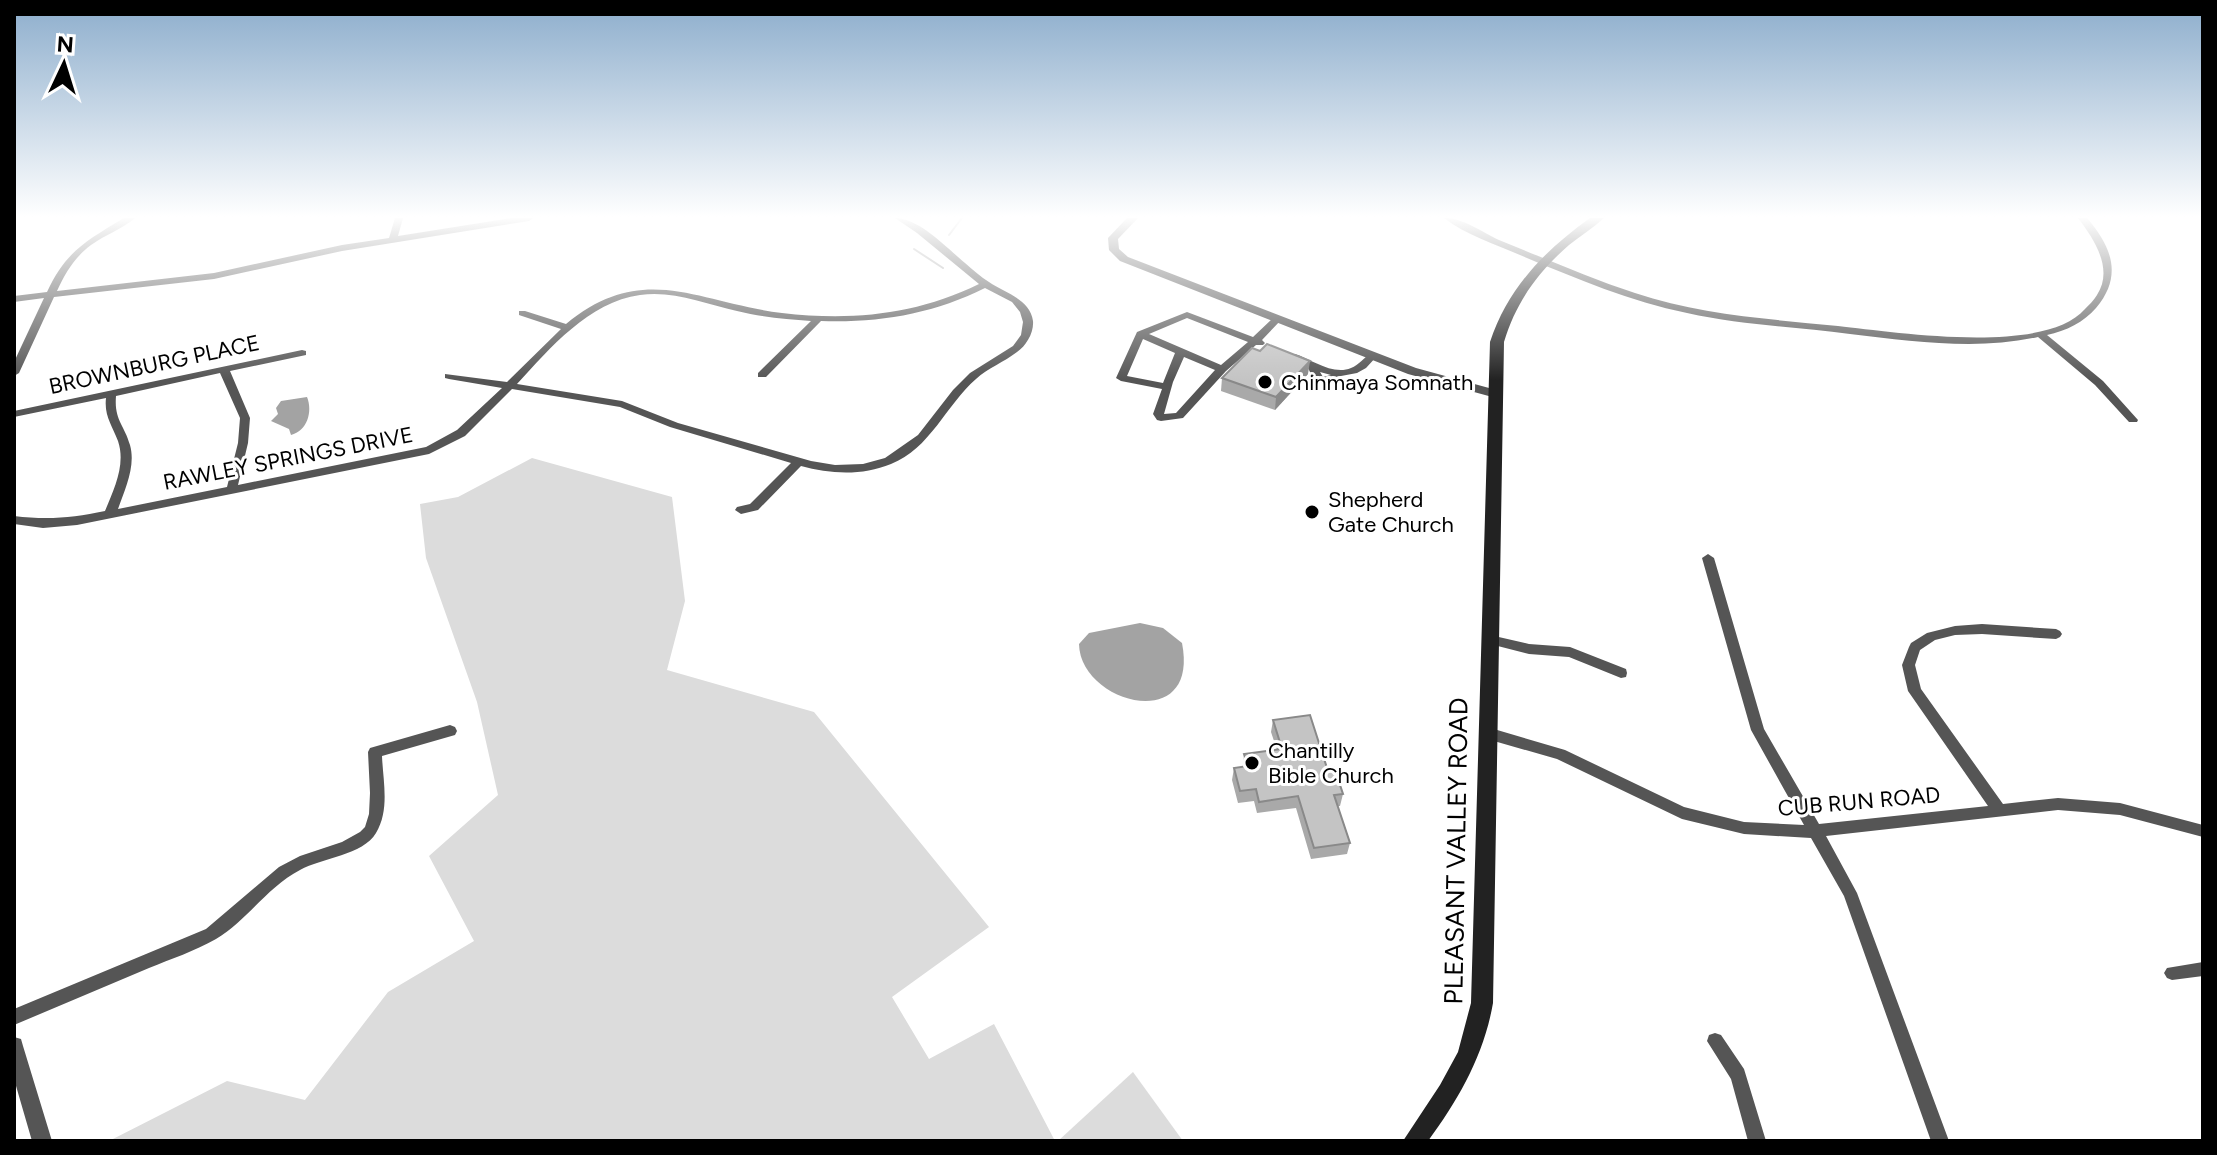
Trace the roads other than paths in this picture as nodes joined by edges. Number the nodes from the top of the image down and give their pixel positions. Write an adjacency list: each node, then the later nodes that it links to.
1 (62, 272): 9 (street)
2 (234, 272): 9 (street)
3 (970, 272): 8 (street)
4 (1157, 272): 13 (street)
5 (1536, 272): 30 (main road, PLEASANT VALLEY ROAD)
6 (1572, 272): 16 (street)
7 (2106, 272): 16 (street)
8 (985, 284): 12 (street, RAWLEY SPRINGS DRIVE); 34 (street)
9 (52, 296): 10 (street); 25 (street)
10 (14, 299)
11 (522, 313): 14 (street)
12 (818, 319): 14 (street, RAWLEY SPRINGS DRIVE); 26 (street)
13 (1276, 320): 17 (street); 22 (street)
14 (569, 328): 29 (street, RAWLEY SPRINGS DRIVE)
15 (1140, 334): 17 (street); 19 (street); 28 (street)
16 (2041, 335): 33 (street)
17 (1255, 341): 18 (street); 23 (street)
18 (1269, 347)
19 (1181, 352): 23 (street); 28 (street)
20 (1283, 352): 22 (street)
21 (302, 353): 24 (street, BROWNBURG PLACE)
22 (1372, 356): 30 (street)
23 (1222, 369): 28 (street)
24 (224, 370): 31 (street, BROWNBURG PLACE); 35 (street)
25 (14, 373)
26 (762, 375)
27 (449, 376): 29 (street)
28 (1169, 384)
29 (508, 386): 34 (street); 35 (street, RAWLEY SPRINGS DRIVE)
30 (1496, 394): 41 (main road, PLEASANT VALLEY ROAD)
31 (111, 396): 32 (street, BROWNBURG PLACE); 37 (street)
32 (14, 414)
33 (2133, 420)
34 (798, 462): 36 (street)
35 (232, 488): 37 (street, RAWLEY SPRINGS DRIVE)
36 (741, 510)
37 (110, 514): 38 (street, RAWLEY SPRINGS DRIVE)
38 (14, 520)
39 (1708, 558): 46 (street)
40 (2056, 634): 45 (street)
41 (1490, 640): 42 (street); 44 (main road, PLEASANT VALLEY ROAD)
42 (1621, 673)
43 (450, 731): 50 (street)
44 (1487, 733): 46 (street, CUB RUN ROAD); 54 (main road, PLEASANT VALLEY ROAD)
45 (1999, 810): 46 (street, CUB RUN ROAD); 47 (street, CUB RUN ROAD)
46 (1817, 831): 56 (street)
47 (2203, 831)
48 (2203, 969): 49 (street)
49 (2172, 973)
50 (14, 1017)
51 (1715, 1041): 55 (street)
52 (14, 1046): 53 (street)
53 (42, 1141)
54 (1414, 1141)
55 (1757, 1141)
56 (1940, 1141)

